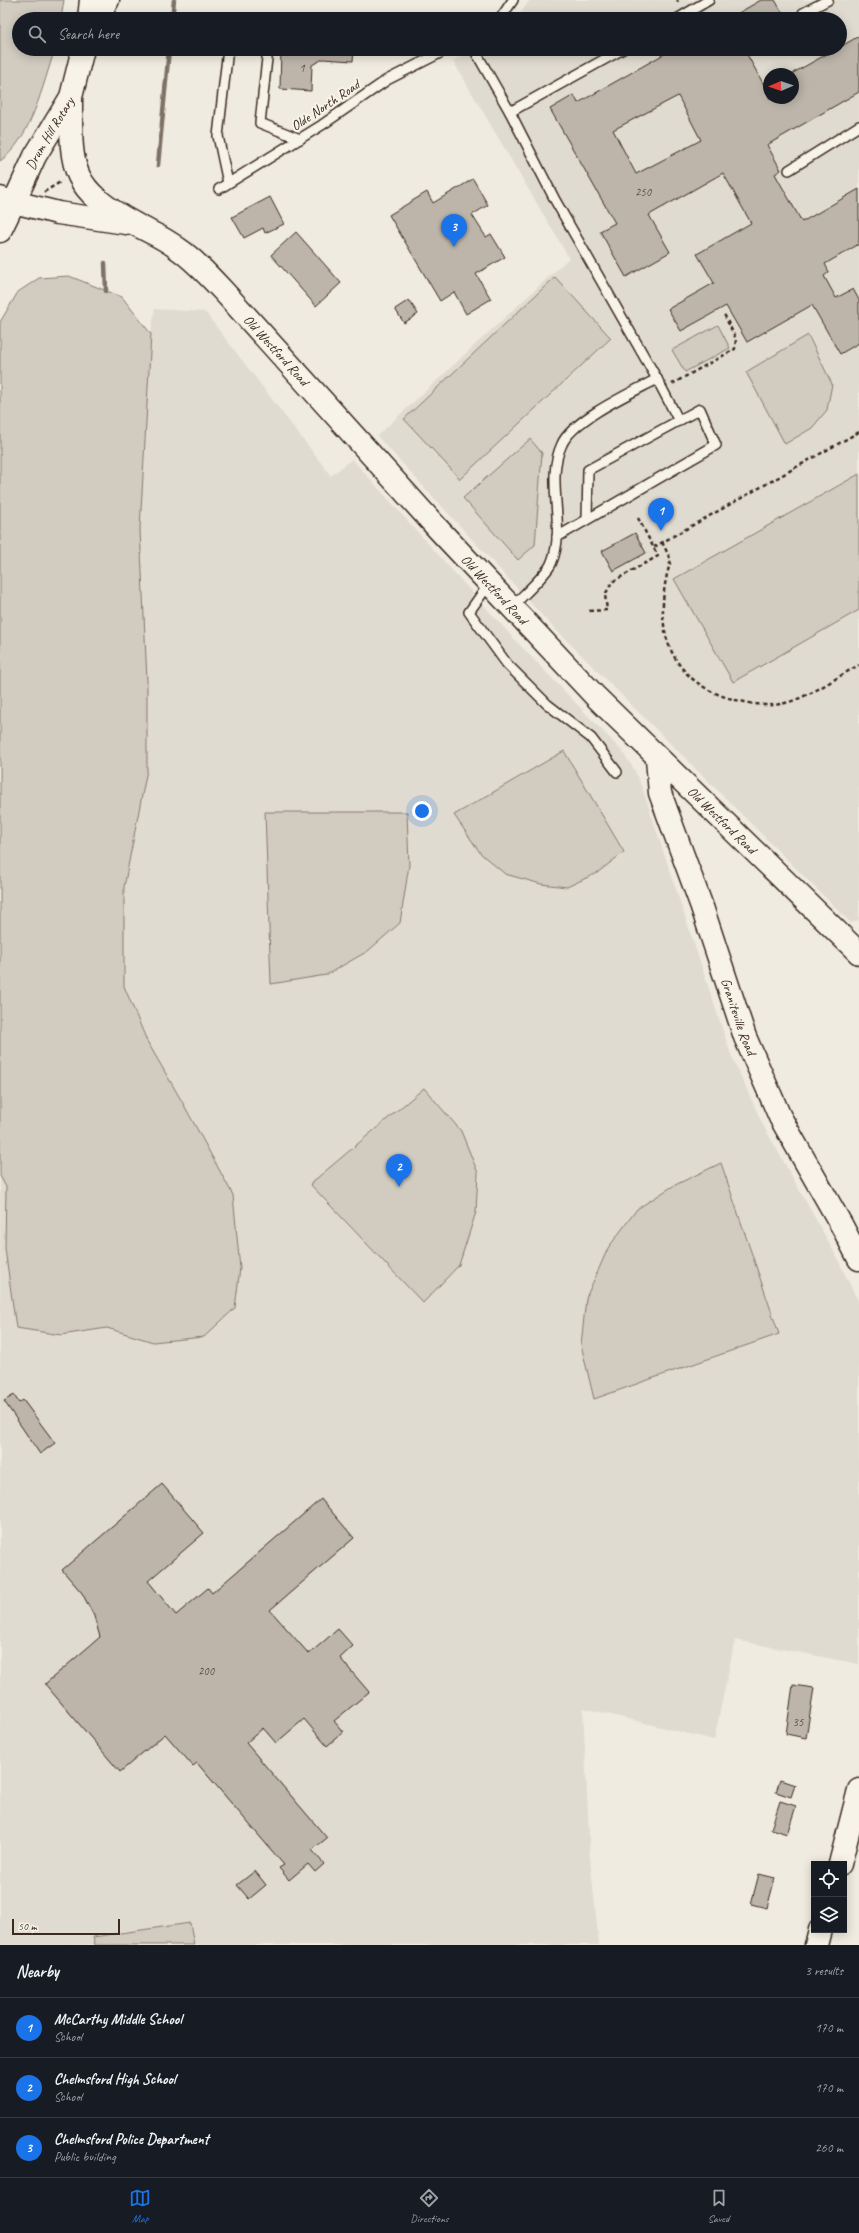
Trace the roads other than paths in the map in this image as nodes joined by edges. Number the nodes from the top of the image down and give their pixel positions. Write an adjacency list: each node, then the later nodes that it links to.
1 (91, 0): 6 (main road)
2 (108, 0): 7 (main road)
3 (513, 0): 8 (lane)
4 (709, 0): 9 (lane)
5 (828, 0): 10 (lane)
6 (90, 12)
7 (101, 12)
8 (505, 12)
9 (689, 12)
10 (806, 12)
11 (81, 56): 17 (main road, Drum Hill Rotary)
12 (227, 56): 22 (lane)
13 (267, 56): 20 (lane)
14 (434, 56): 20 (lane, Olde North Road)
15 (478, 56): 18 (lane)
16 (610, 56): 18 (lane)
17 (71, 97): 24 (main road, Drum Hill Rotary); 25 (main road, Old Westford Road)
18 (510, 112): 27 (lane)
19 (859, 126): 21 (lane)
20 (300, 139): 22 (lane, Olde North Road)
21 (789, 170)
22 (228, 183): 23 (lane, Olde North Road)
23 (219, 189)
24 (7, 200): 25 (main road, Old Westford Road); 26 (main road, Drum Hill Rotary)
25 (135, 224): 31 (main road, Old Westford Road)
26 (0, 231)
27 (657, 379): 28 (lane); 30 (lane)
28 (679, 421): 29 (lane); 29 (lane)
29 (586, 519): 30 (lane)
30 (558, 537): 32 (lane)
31 (489, 584): 32 (main road, Old Westford Road); 34 (lane)
32 (511, 608): 33 (main road, Old Westford Road)
33 (657, 759): 35 (main road, Old Westford Road); 36 (main road, Graniteville Road)
34 (617, 772)
35 (859, 953)
36 (859, 1259)
37 (859, 1790): 38 (main road)
38 (841, 1861)
39 (819, 1933): 40 (main road)
40 (816, 1945)

